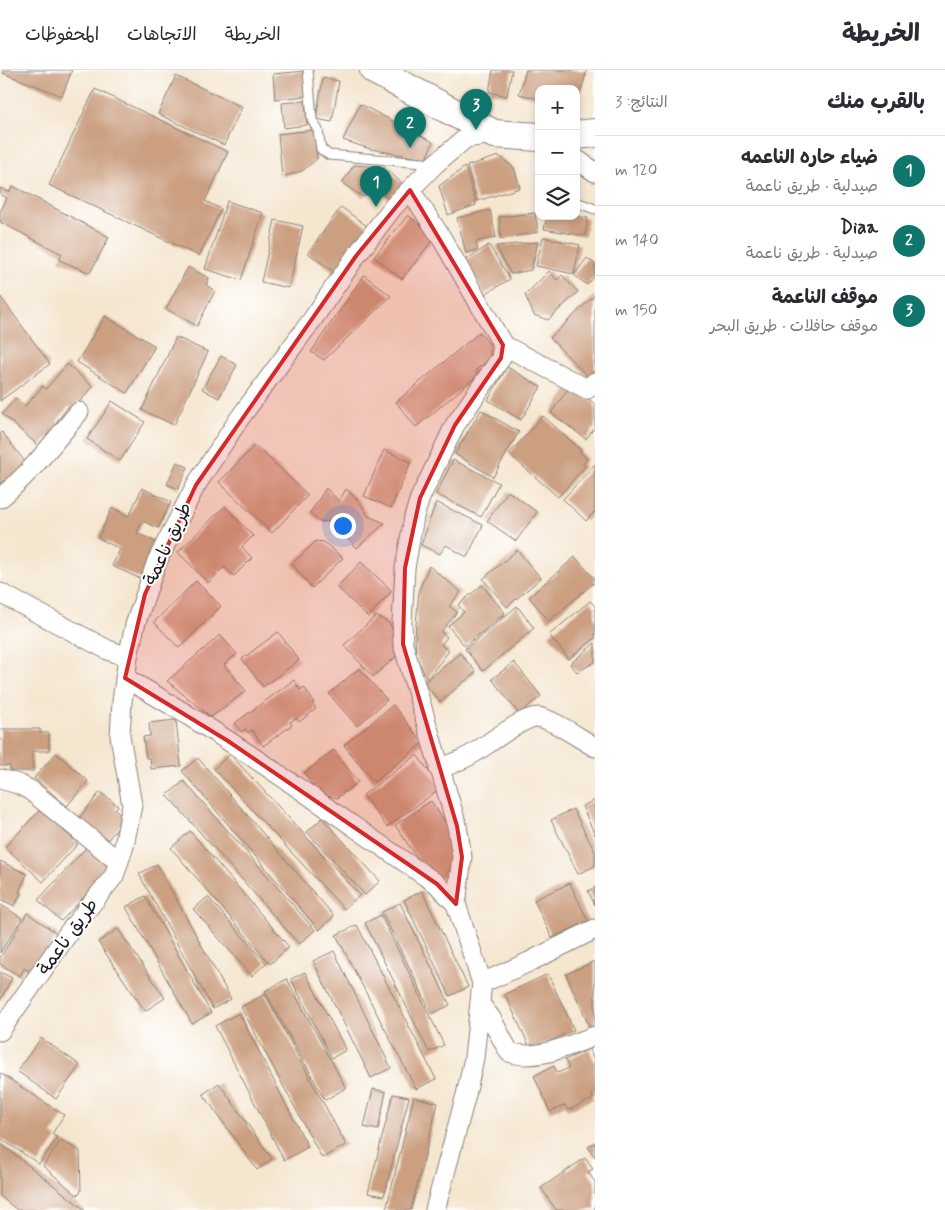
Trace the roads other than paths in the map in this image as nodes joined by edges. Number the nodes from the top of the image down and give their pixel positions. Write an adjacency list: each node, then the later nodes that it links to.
1 (308, 70): 8 (lane)
2 (374, 70): 4 (highway)
3 (595, 133): 5 (highway)
4 (494, 134): 6 (highway); 8 (street, طريق ناعمة)
5 (580, 135)
6 (535, 137)
7 (580, 162): 9 (street)
8 (434, 164): 10 (street, طريق ناعمة)
9 (595, 172)
10 (410, 190): 13 (street); 18 (street, طريق ناعمة)
11 (580, 203): 12 (lane)
12 (595, 209)
13 (503, 345): 14 (street); 21 (street)
14 (595, 382)
15 (79, 412): 16 (street)
16 (0, 498)
17 (0, 593): 18 (street)
18 (128, 657): 19 (street, طريق ناعمة)
19 (126, 678): 23 (street, طريق ناعمة); 24 (street)
20 (595, 747): 21 (street)
21 (439, 769): 24 (street)
22 (0, 779): 23 (street)
23 (119, 862): 28 (street, طريق ناعمة)
24 (456, 904): 26 (street)
25 (595, 929): 26 (street)
26 (482, 982): 27 (street)
27 (480, 1004): 29 (street); 30 (street)
28 (0, 1031)
29 (595, 1036)
30 (435, 1210)

